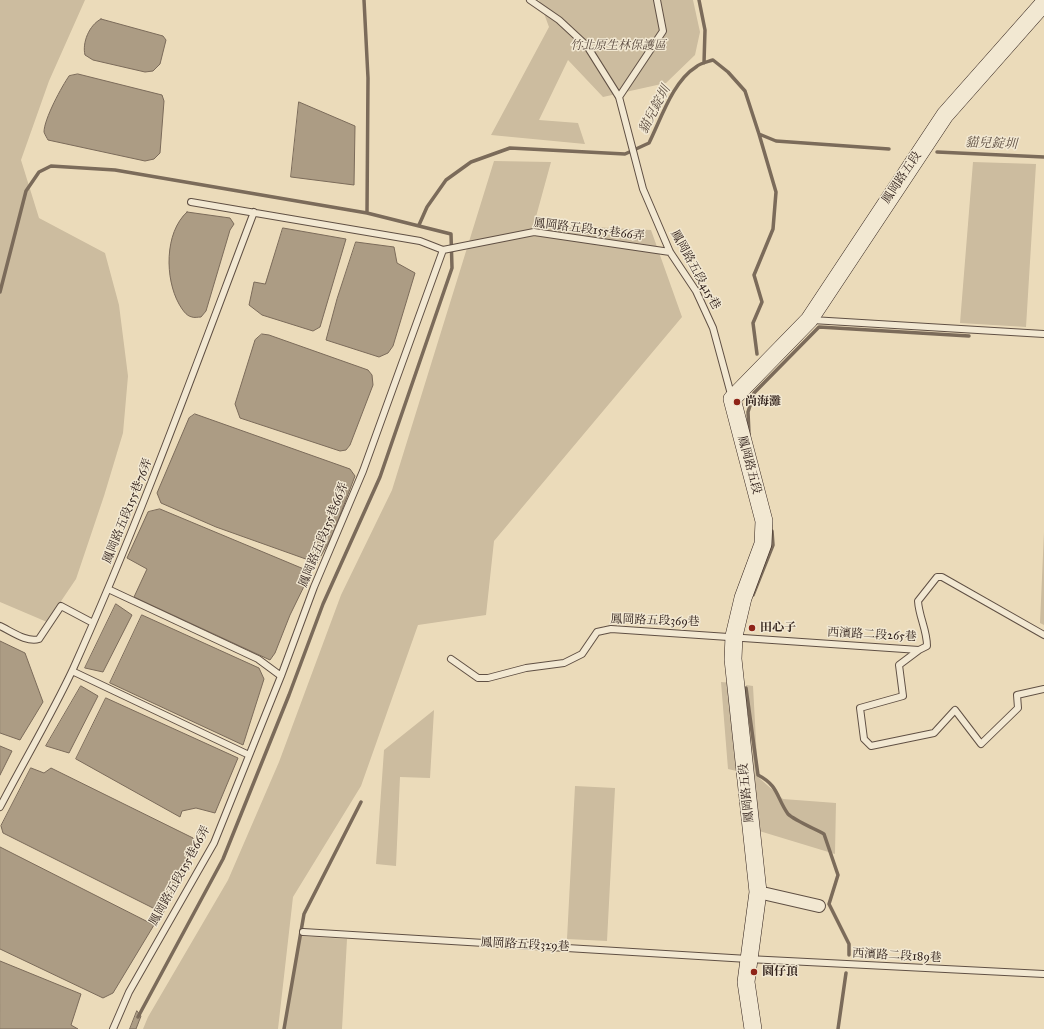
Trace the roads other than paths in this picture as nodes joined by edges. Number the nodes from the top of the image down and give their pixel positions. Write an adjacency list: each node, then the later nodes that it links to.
1 (530, 0): 4 (lane, 鳳岡路五段415巷)
2 (657, 0): 4 (lane)
3 (1044, 3): 9 (street, 鳳岡路五段)
4 (619, 97): 8 (lane, 鳳岡路五段415巷)
5 (191, 202): 6 (lane)
6 (254, 212): 7 (lane); 12 (lane, 鳳岡路五段155巷76弄)
7 (443, 250): 8 (lane, 鳳岡路五段155巷66弄); 20 (lane, 鳳岡路五段155巷66弄)
8 (670, 252): 11 (lane, 鳳岡路五段415巷)
9 (809, 320): 10 (lane); 11 (street, 鳳岡路五段)
10 (1044, 334)
11 (732, 399): 16 (street, 鳳岡路五段)
12 (108, 589): 13 (lane, 鳳岡路五段155巷76弄); 20 (lane)
13 (93, 623): 14 (lane); 19 (lane, 鳳岡路五段155巷76弄)
14 (0, 626)
15 (1044, 635): 17 (lane, 西濱路二段265巷)
16 (734, 636): 17 (lane, 西濱路二段265巷); 18 (lane, 鳳岡路五段369巷); 24 (street, 鳳岡路五段)
17 (919, 650): 21 (lane)
18 (451, 659)
19 (72, 671): 22 (lane); 23 (lane, 鳳岡路五段155巷76弄)
20 (281, 676): 22 (lane, 鳳岡路五段155巷66弄)
21 (1044, 690)
22 (249, 756): 29 (lane, 鳳岡路五段155巷66弄)
23 (0, 807)
24 (758, 892): 25 (street); 27 (street, 鳳岡路五段)
25 (819, 906)
26 (303, 932): 27 (lane, 鳳岡路五段329巷)
27 (748, 959): 28 (lane, 西濱路二段189巷); 30 (street, 鳳岡路五段)
28 (1044, 974)
29 (114, 1029)
30 (753, 1029)

